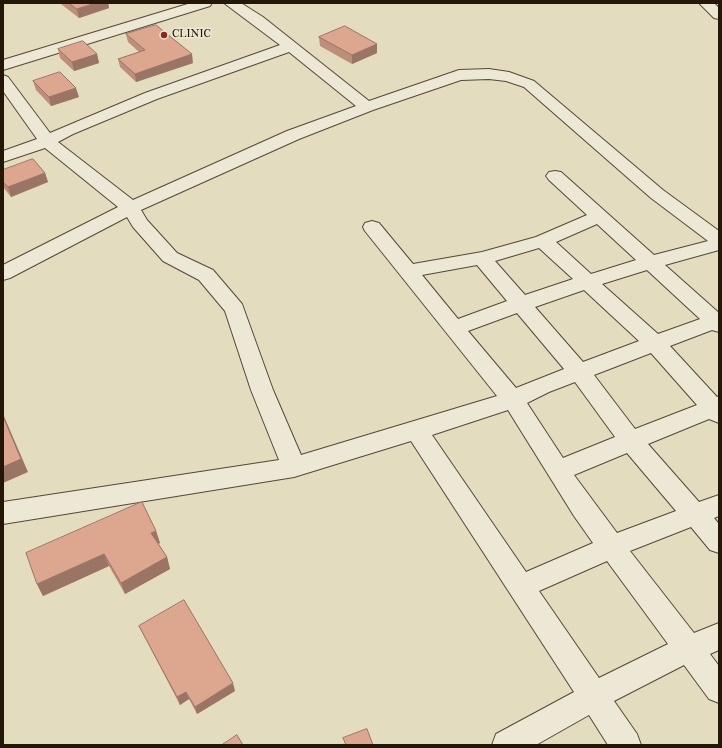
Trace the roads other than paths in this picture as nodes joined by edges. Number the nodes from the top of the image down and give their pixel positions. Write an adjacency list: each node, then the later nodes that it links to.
1 (205, 3): 6 (street)
2 (231, 3): 5 (street)
3 (706, 3): 4 (street)
4 (719, 15)
5 (291, 46): 8 (street); 9 (street)
6 (3, 65)
7 (3, 80): 9 (street)
8 (367, 107): 12 (street); 15 (street)
9 (47, 141): 10 (street); 12 (street)
10 (3, 157)
11 (555, 176): 13 (street)
12 (131, 208): 21 (street); 32 (street)
13 (600, 216): 16 (street); 19 (street)
14 (372, 228): 20 (street)
15 (719, 240)
16 (543, 241): 18 (street); 22 (street)
17 (719, 244): 19 (street)
18 (482, 258): 20 (street); 23 (street)
19 (649, 261): 22 (street); 24 (street)
20 (408, 271): 25 (street)
21 (3, 273)
22 (587, 282): 23 (street); 26 (street)
23 (520, 303): 25 (street); 27 (street)
24 (718, 322): 26 (street)
25 (454, 328): 28 (street)
26 (655, 344): 27 (street); 29 (street)
27 (579, 372): 28 (street); 31 (street)
28 (513, 400): 30 (street); 33 (street)
29 (717, 409): 31 (street)
30 (417, 431): 32 (street); 39 (street)
31 (631, 441): 33 (street); 36 (street)
32 (294, 467): 35 (street)
33 (558, 471): 38 (street)
34 (719, 505): 36 (street)
35 (3, 513)
36 (695, 514): 37 (street); 38 (street)
37 (719, 542)
38 (611, 547): 39 (street); 41 (street)
39 (520, 587): 43 (street)
40 (719, 636): 41 (street)
41 (689, 648): 42 (street); 43 (street)
42 (719, 689)
43 (594, 697): 44 (street); 45 (street)
44 (507, 745)
45 (626, 745)

